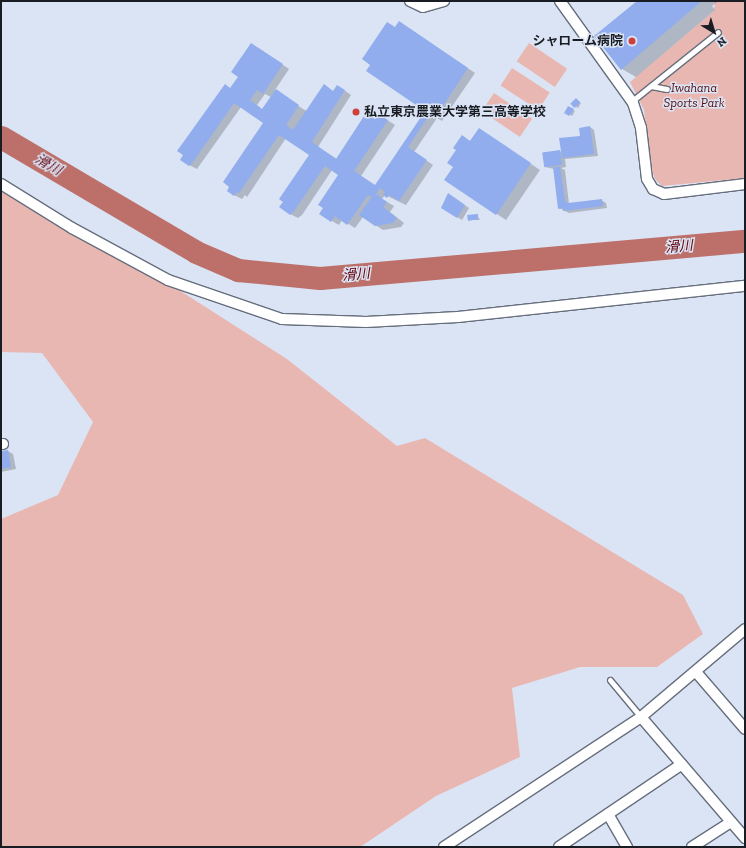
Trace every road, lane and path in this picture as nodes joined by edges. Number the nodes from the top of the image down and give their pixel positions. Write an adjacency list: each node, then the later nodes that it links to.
1 (410, 1): 2 (street)
2 (444, 1)
3 (560, 1): 7 (street)
4 (718, 32): 5 (lane)
5 (651, 86): 6 (lane); 7 (lane)
6 (667, 89)
7 (632, 101): 9 (street)
8 (1, 184): 10 (street)
9 (745, 184)
10 (745, 286)
11 (745, 629): 12 (street)
12 (696, 672): 14 (street); 15 (street)
13 (610, 680): 14 (lane)
14 (640, 717): 16 (street); 20 (street)
15 (745, 729)
16 (682, 764): 17 (street); 18 (street)
17 (608, 814): 21 (street); 22 (street)
18 (731, 822): 19 (street); 23 (street)
19 (745, 838)
20 (444, 847)
21 (559, 847)
22 (627, 847)
23 (692, 847)

